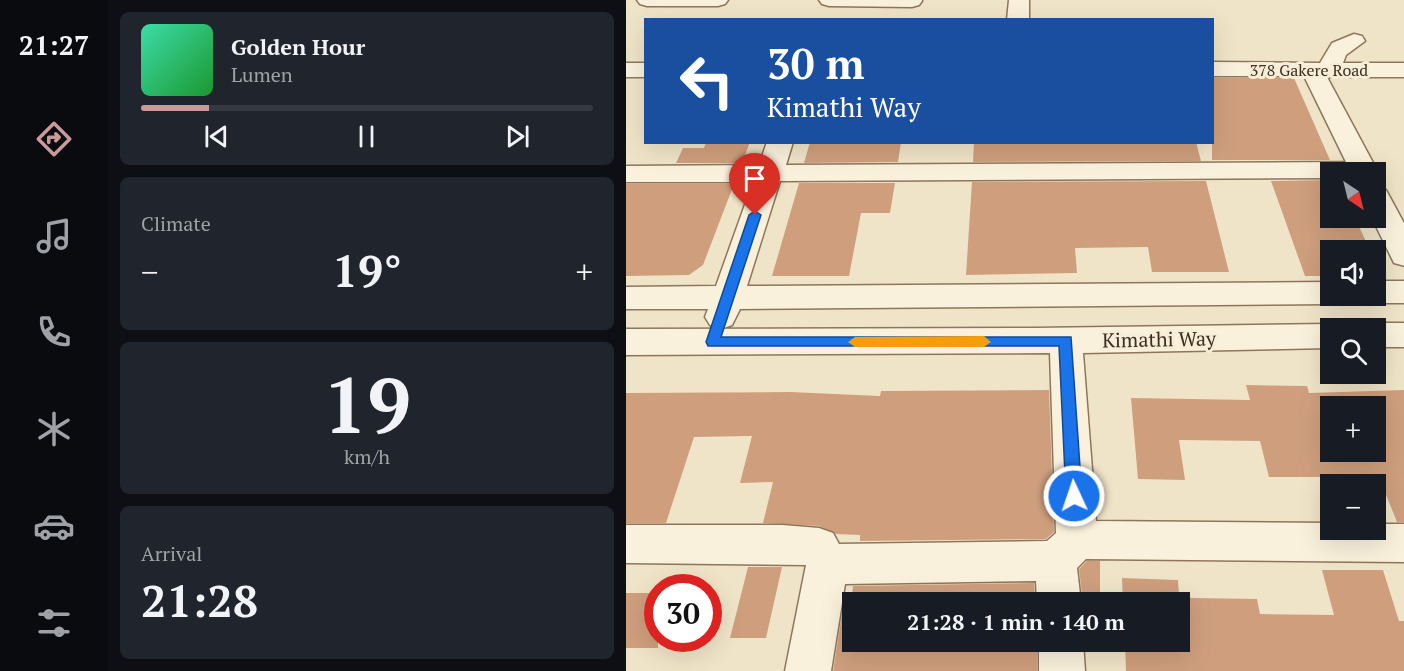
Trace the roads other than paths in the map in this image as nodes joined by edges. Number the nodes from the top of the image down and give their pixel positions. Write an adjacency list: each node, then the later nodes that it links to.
1 (647, 0): 2 (street)
2 (718, 0)
3 (829, 0): 5 (street)
4 (1019, 0): 6 (street)
5 (911, 7)
6 (1018, 18)
7 (1354, 41): 11 (street)
8 (1214, 69): 11 (street, 378 Gakere Road)
9 (626, 70): 10 (street)
10 (644, 70)
11 (1321, 70): 12 (street, 378 Gakere Road); 14 (street)
12 (1404, 70)
13 (779, 144): 17 (street)
14 (1360, 162)
15 (1320, 171): 17 (street)
16 (626, 174): 17 (street)
17 (770, 174): 24 (street)
18 (1386, 217): 19 (street)
19 (1404, 256)
20 (1386, 292): 21 (street)
21 (1404, 292)
22 (1320, 293): 24 (street)
23 (626, 298): 24 (street)
24 (727, 298): 30 (street)
25 (1404, 334): 26 (street)
26 (1386, 335)
27 (1320, 336): 28 (street, Kimathi Way)
28 (1066, 341): 30 (street, Kimathi Way); 33 (street)
29 (626, 342): 30 (street, Kimathi Way)
30 (712, 342)
31 (1404, 543): 33 (street)
32 (626, 544): 34 (street)
33 (1066, 551): 34 (street); 35 (street)
34 (827, 564): 37 (street)
35 (1060, 592)
36 (1061, 652): 38 (street)
37 (808, 671)
38 (1062, 671)

